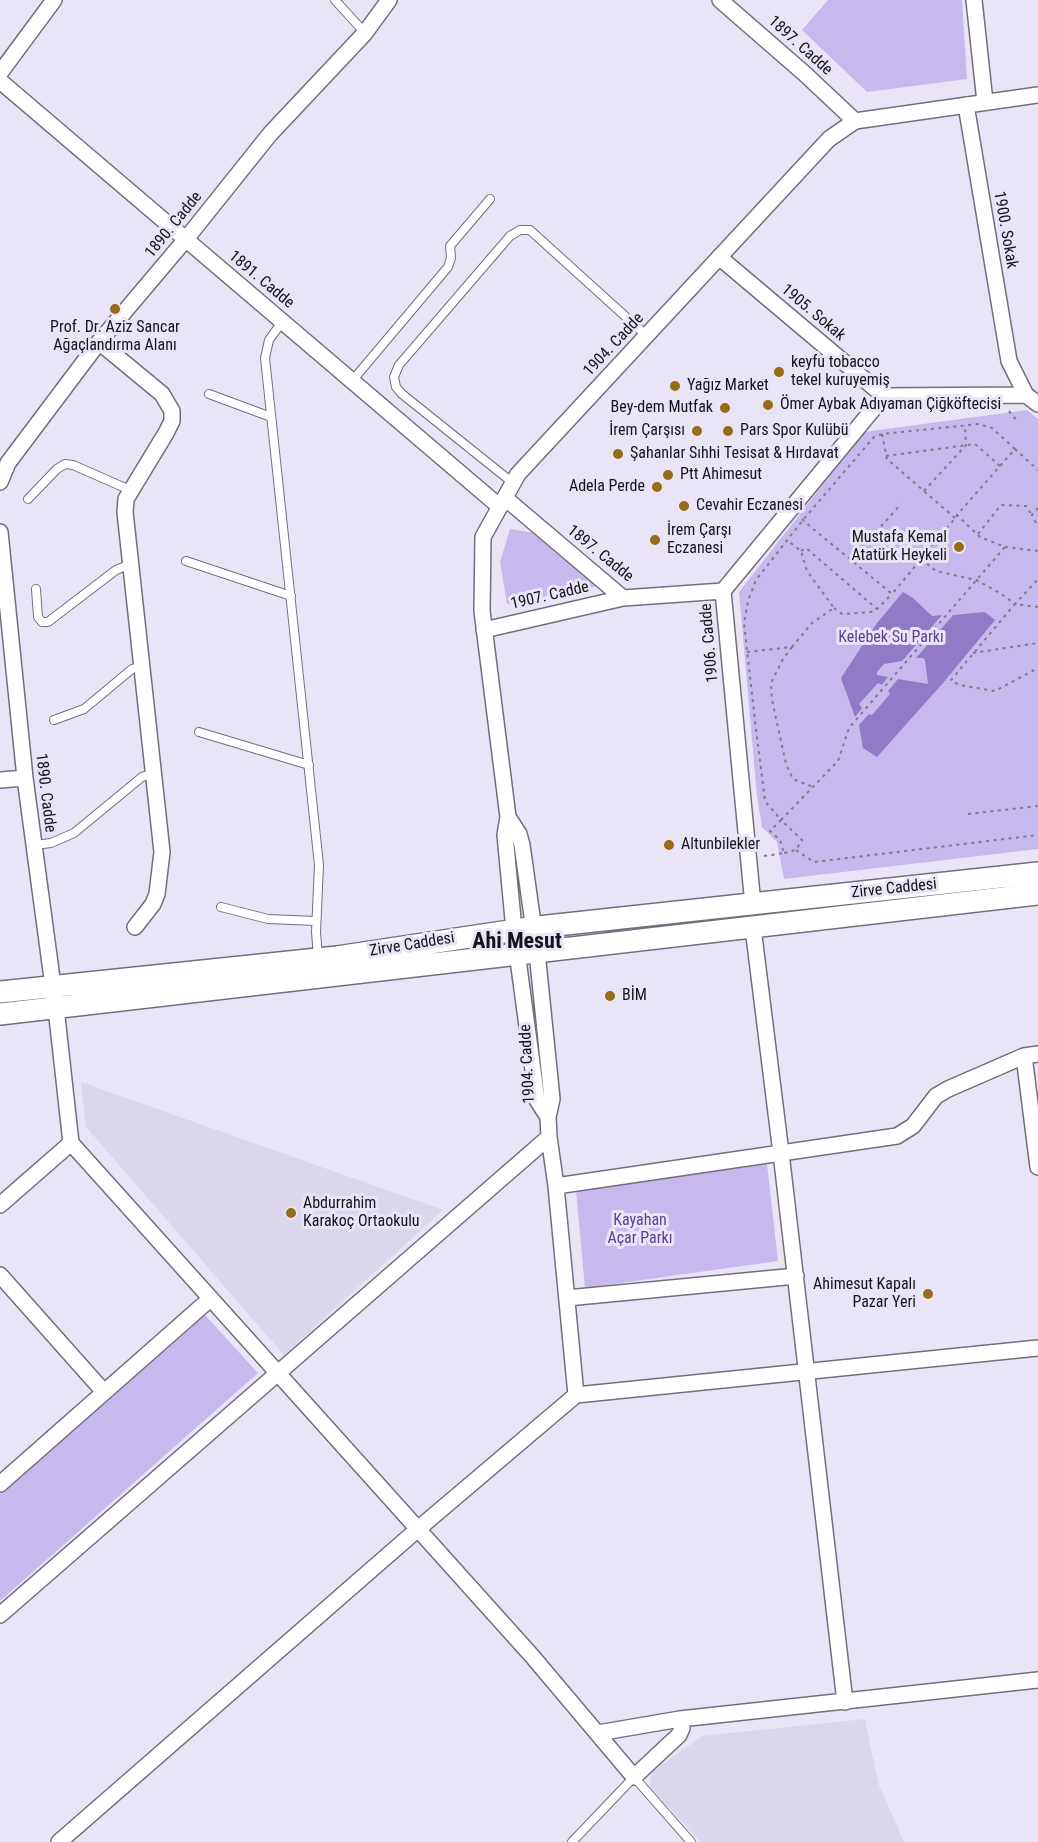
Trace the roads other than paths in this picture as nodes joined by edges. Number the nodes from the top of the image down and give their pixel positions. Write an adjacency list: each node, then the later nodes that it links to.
1 (54, 0): 7 (street)
2 (389, 0): 6 (street, 1890. Cadde)
3 (720, 0): 12 (street, 1897. Cadde)
4 (974, 0): 10 (street)
5 (338, 1): 6 (lane)
6 (365, 33): 14 (street, 1890. Cadde)
7 (0, 73)
8 (0, 81): 14 (street, 1891. Cadde)
9 (1038, 95): 10 (street, 1904. Cadde)
10 (985, 102): 11 (street, 1904. Cadde)
11 (966, 105): 12 (street, 1904. Cadde); 21 (street, 1900. Sokak)
12 (855, 121): 15 (street, 1904. Cadde)
13 (490, 199): 19 (lane)
14 (186, 239): 16 (street, 1891. Cadde); 18 (street, 1890. Cadde)
15 (719, 257): 17 (street, 1904. Cadde); 22 (street, 1905. Sokak)
16 (282, 322): 19 (street, 1891. Cadde); 24 (lane)
17 (647, 336): 26 (street, 1904. Cadde); 26 (lane)
18 (99, 342): 25 (street, 1890. Cadde); 27 (street)
19 (352, 381): 29 (street, 1891. Cadde)
20 (209, 394): 24 (lane)
21 (1026, 395): 22 (street); 23 (street)
22 (884, 396): 34 (street, 1906. Cadde)
23 (1038, 404)
24 (272, 417): 35 (lane)
25 (0, 482)
26 (513, 483): 29 (street, 1904. Cadde)
27 (129, 490): 28 (lane); 32 (street)
28 (28, 499)
29 (502, 503): 36 (street, 1897. Cadde); 37 (street, 1904. Cadde)
30 (0, 532): 43 (street, 1890. Cadde)
31 (186, 561): 35 (lane)
32 (131, 564): 33 (lane); 38 (street)
33 (36, 589)
34 (723, 591): 36 (street, 1897. Cadde); 48 (street, 1906. Cadde)
35 (291, 596): 41 (lane)
36 (624, 598): 37 (street, 1907. Cadde)
37 (484, 630): 53 (street, 1904. Cadde)
38 (142, 666): 39 (lane); 42 (street)
39 (54, 720)
40 (199, 732): 41 (lane)
41 (309, 765): 50 (lane)
42 (153, 773): 45 (lane); 51 (street)
43 (25, 778): 44 (street); 45 (street, 1890. Cadde)
44 (0, 780)
45 (34, 845): 56 (street, 1890. Cadde)
46 (1038, 873): 48 (main road, Zirve Caddesi)
47 (1038, 894): 52 (main road, Zirve Caddesi)
48 (753, 905): 53 (main road, Zirve Caddesi)
49 (221, 907): 50 (lane)
50 (316, 921): 55 (lane)
51 (135, 927)
52 (753, 928): 54 (main road, Zirve Caddesi); 63 (street)
53 (524, 929): 54 (street, 1904. Cadde); 55 (main road, Zirve Caddesi)
54 (527, 953): 58 (main road, Zirve Caddesi); 61 (street, 1904. Cadde)
55 (318, 959): 56 (main road, Zirve Caddesi)
56 (53, 986): 57 (main road, Zirve Caddesi); 58 (street, 1890. Cadde)
57 (0, 992)
58 (56, 1008): 59 (main road, Zirve Caddesi); 62 (street, 1890. Cadde)
59 (0, 1014)
60 (1031, 1055): 63 (street); 64 (street)
61 (549, 1137): 65 (street); 72 (street)
62 (71, 1143): 66 (street); 70 (street)
63 (781, 1153): 65 (street); 68 (street)
64 (1038, 1167)
65 (556, 1186): 69 (street)
66 (0, 1205)
67 (0, 1275): 74 (street)
68 (796, 1276): 69 (street); 73 (street)
69 (567, 1298): 75 (street)
70 (210, 1299): 72 (street); 74 (street)
71 (1038, 1348): 73 (street)
72 (278, 1372): 77 (street); 78 (street)
73 (807, 1372): 75 (street); 80 (street)
74 (104, 1392): 76 (street)
75 (576, 1395): 77 (street)
76 (0, 1484)
77 (418, 1529): 82 (street); 84 (street)
78 (0, 1615)
79 (1038, 1680): 80 (street)
80 (845, 1702): 81 (street)
81 (680, 1719): 82 (street); 83 (street)
82 (598, 1733): 83 (street)
83 (634, 1777): 85 (lane); 86 (lane)
84 (58, 1842)
85 (572, 1842)
86 (691, 1842)

